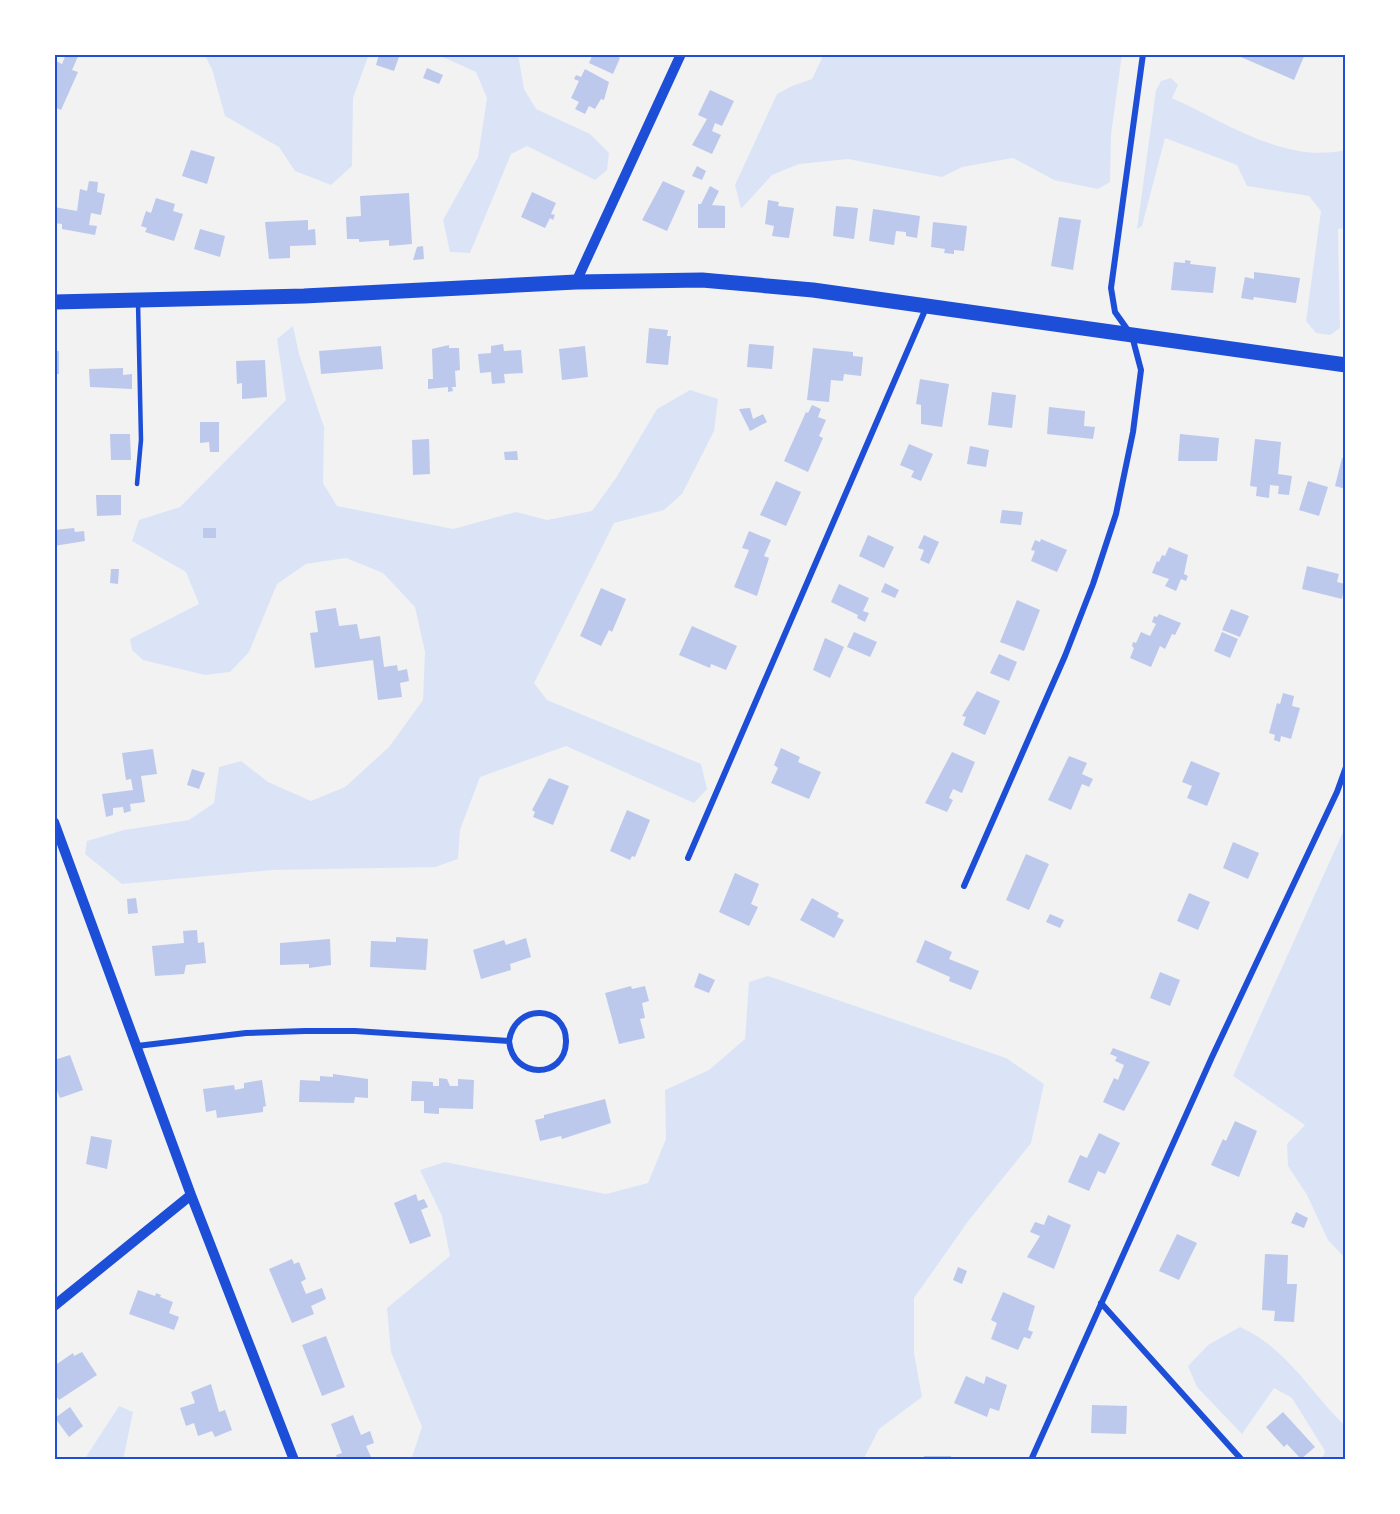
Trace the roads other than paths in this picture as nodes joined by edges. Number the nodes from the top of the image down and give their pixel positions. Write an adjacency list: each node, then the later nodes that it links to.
1 (681, 54): 3 (street)
2 (1143, 54): 7 (street)
3 (576, 282): 4 (main road); 6 (main road)
4 (138, 300): 5 (main road); 9 (lane)
5 (54, 302)
6 (927, 307): 7 (main road); 12 (street)
7 (1132, 336): 8 (main road); 13 (street)
8 (1346, 365)
9 (137, 484)
10 (1346, 767): 17 (street)
11 (54, 822): 15 (street)
12 (688, 858)
13 (964, 886)
14 (509, 1041): 14 (street); 15 (street)
15 (137, 1046): 16 (street)
16 (191, 1195): 18 (street); 19 (street)
17 (1101, 1303): 20 (street); 21 (street)
18 (54, 1306)
19 (294, 1460)
20 (1031, 1460)
21 (1242, 1460)

